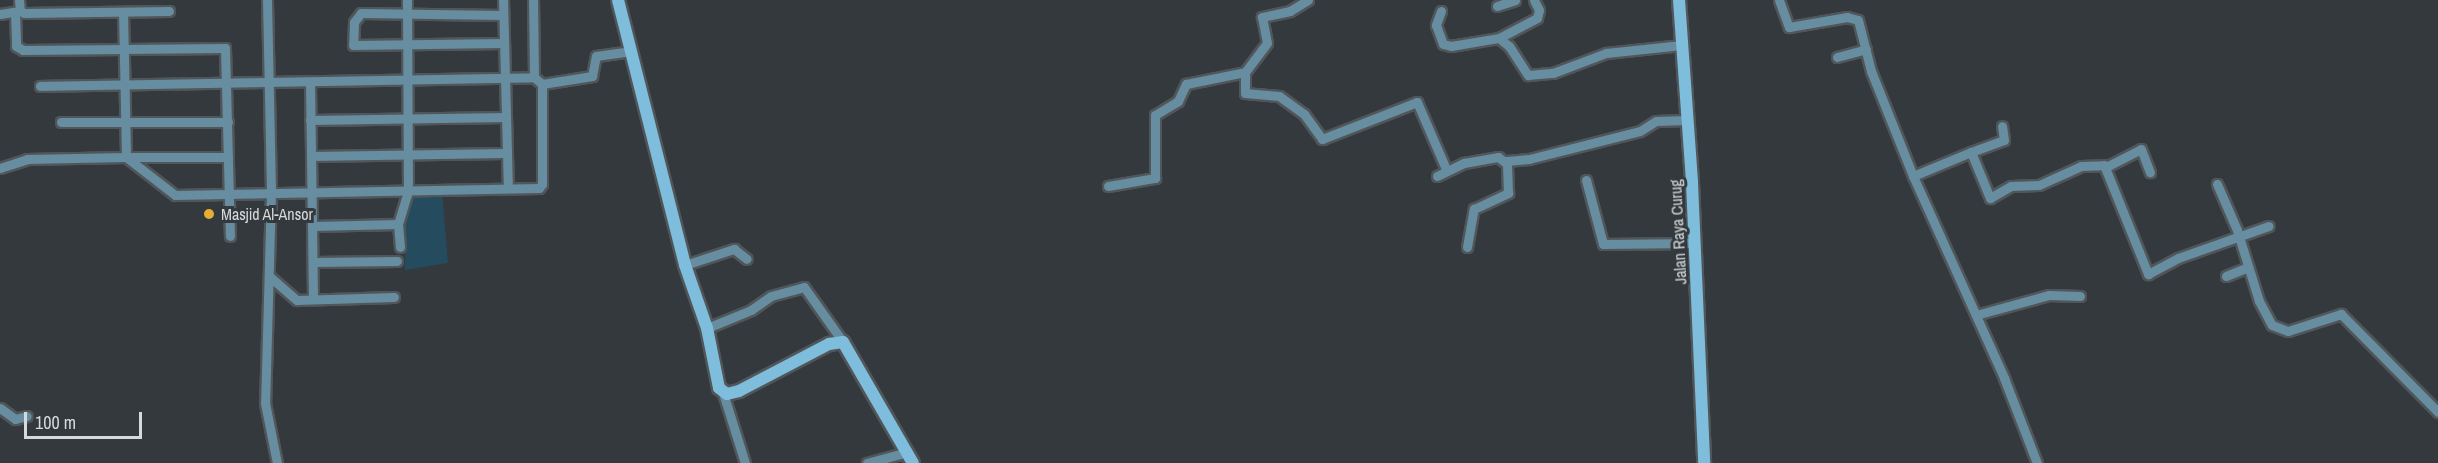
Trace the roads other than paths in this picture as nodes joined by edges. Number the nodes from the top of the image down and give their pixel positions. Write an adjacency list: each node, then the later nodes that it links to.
1 (19, 0): 13 (street)
2 (267, 0): 33 (street)
3 (407, 0): 18 (street)
4 (503, 0): 19 (street)
5 (533, 0): 31 (street)
6 (618, 0): 26 (street)
7 (1308, 0): 28 (street)
8 (1515, 0): 12 (street)
9 (1534, 0): 20 (street)
10 (1679, 0): 23 (street, Jalan Raya Curug)
11 (1779, 0): 25 (street)
12 (1497, 6)
13 (17, 11): 16 (street); 17 (street); 24 (street)
14 (169, 11): 16 (street)
15 (1441, 11): 20 (street)
16 (123, 12): 24 (street)
17 (0, 14)
18 (407, 14): 19 (street); 22 (street); 22 (street)
19 (503, 15): 21 (street)
20 (1499, 38): 23 (street)
21 (504, 43): 22 (street); 30 (street)
22 (409, 45): 29 (street)
23 (1682, 45): 40 (street, Jalan Raya Curug)
24 (123, 48): 34 (street); 36 (street)
25 (1866, 49): 27 (street); 57 (street)
26 (630, 51): 31 (street); 77 (street)
27 (1837, 57)
28 (1245, 72): 54 (street); 60 (street)
29 (409, 78): 30 (street); 32 (street); 38 (street)
30 (505, 79): 31 (street); 37 (street)
31 (538, 80): 61 (street)
32 (310, 82): 33 (street); 39 (street)
33 (269, 83): 34 (street); 65 (street)
34 (228, 85): 36 (street); 42 (street)
35 (40, 86): 36 (street)
36 (124, 86): 41 (street)
37 (506, 117): 38 (street); 46 (street)
38 (408, 118): 39 (street); 47 (street)
39 (310, 120): 48 (street)
40 (1686, 120): 51 (street); 71 (street, Jalan Raya Curug)
41 (123, 121): 42 (street); 43 (street); 49 (street)
42 (228, 122): 50 (street)
43 (61, 123)
44 (2001, 126): 45 (street)
45 (1971, 152): 52 (street); 57 (street)
46 (507, 153): 47 (street); 61 (street)
47 (408, 154): 48 (street); 62 (street)
48 (311, 156): 63 (street)
49 (126, 157): 50 (street); 53 (street); 64 (street)
50 (228, 157): 64 (street)
51 (1505, 162): 54 (street); 73 (street)
52 (2106, 167): 55 (street); 70 (street)
53 (0, 168)
54 (1446, 169): 56 (street)
55 (2150, 172)
56 (1437, 176)
57 (1913, 176): 84 (street)
58 (1586, 180): 71 (street)
59 (2217, 184): 70 (street)
60 (1108, 186)
61 (508, 188): 62 (street)
62 (408, 190): 63 (street); 66 (street)
63 (312, 191): 65 (street); 67 (street)
64 (227, 192): 65 (street); 69 (street)
65 (271, 192): 79 (street)
66 (398, 224): 67 (street); 72 (street)
67 (313, 226): 76 (street)
68 (2269, 226): 70 (street)
69 (230, 236)
70 (2239, 240): 78 (street)
71 (1695, 243): 95 (street, Jalan Raya Curug)
72 (400, 247)
73 (1467, 247)
74 (747, 259): 77 (street)
75 (397, 261): 76 (street)
76 (314, 262): 83 (street)
77 (685, 265): 85 (street)
78 (2248, 267): 80 (street); 89 (street)
79 (269, 276): 83 (street); 92 (street)
80 (2226, 276)
81 (2080, 296): 84 (street)
82 (394, 297): 83 (street)
83 (313, 299)
84 (1976, 315): 96 (street)
85 (707, 328): 86 (street); 87 (street)
86 (843, 342): 87 (street); 91 (street)
87 (723, 393): 93 (street)
88 (0, 408): 90 (street)
89 (2438, 412)
90 (27, 416)
91 (911, 458): 94 (street)
92 (277, 463)
93 (744, 463)
94 (867, 463)
95 (1704, 463)
96 (2037, 463)

